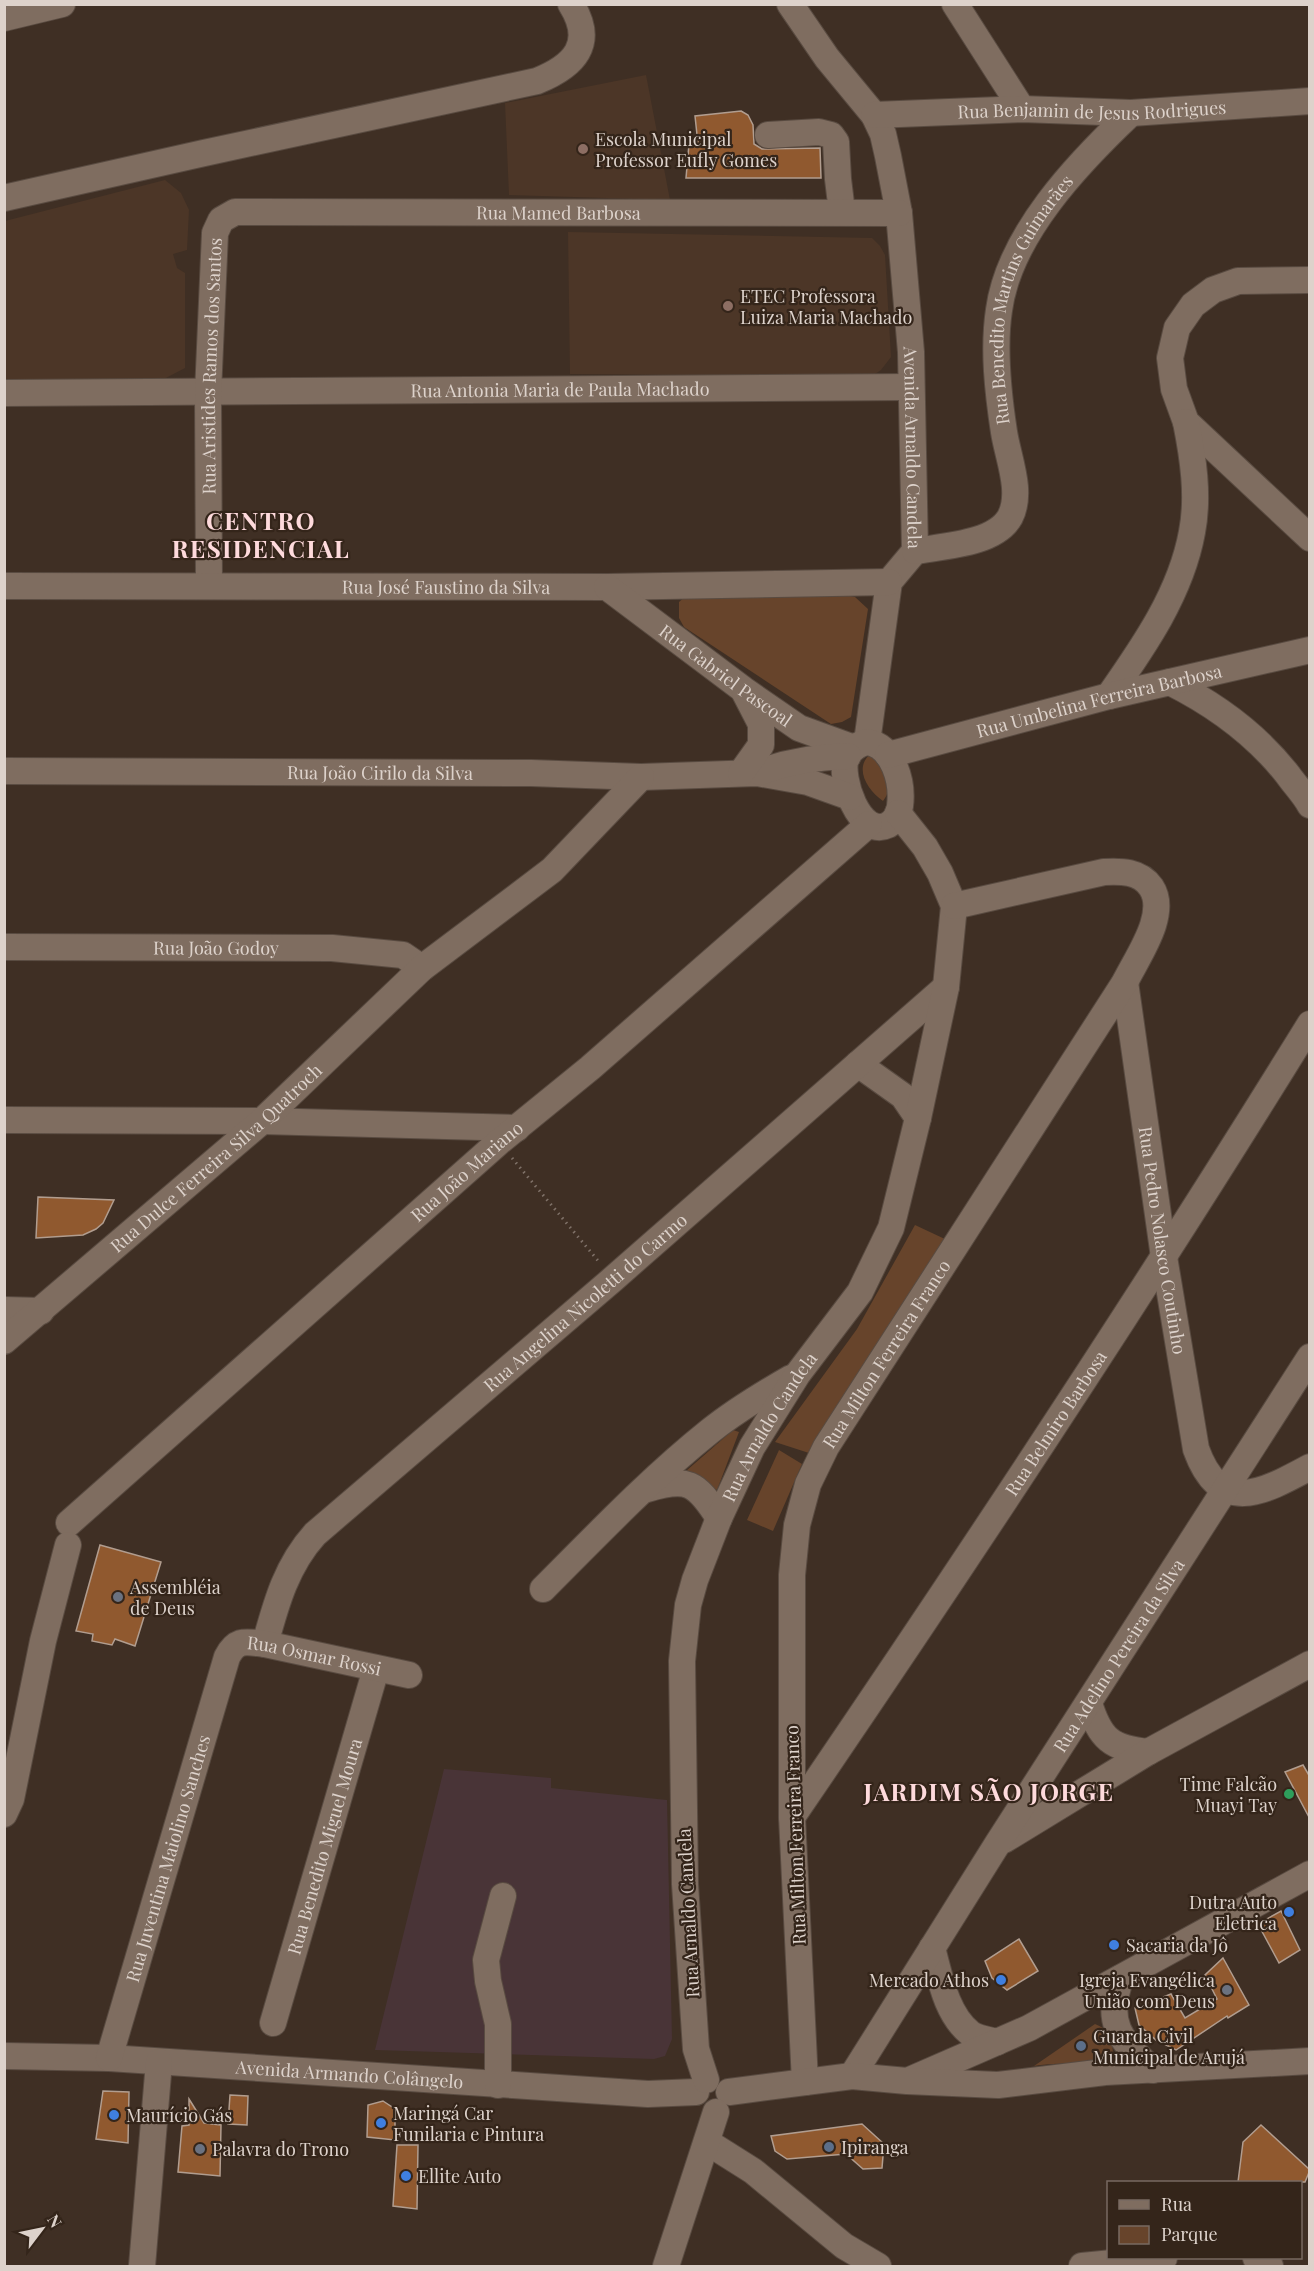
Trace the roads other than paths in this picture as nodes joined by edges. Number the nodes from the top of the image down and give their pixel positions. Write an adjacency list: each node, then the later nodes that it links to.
1 (62, 4): 5 (street)
2 (571, 4): 11 (street)
3 (790, 4): 9 (street, Avenida Arnaldo Candela)
4 (955, 4): 7 (street)
5 (4, 18)
6 (1310, 101): 8 (street, Rua Benjamin de Jesus Rodrigues)
7 (1022, 109): 8 (street, Rua Benjamin de Jesus Rodrigues); 9 (street, Rua Benjamin de Jesus Rodrigues)
8 (1131, 113): 21 (street, Rua Benedito Martins Guimarães)
9 (874, 115): 13 (street, Avenida Arnaldo Candela)
10 (768, 135): 12 (street)
11 (4, 198)
12 (842, 212): 13 (street, Rua Mamed Barbosa); 14 (street, Rua Mamed Barbosa)
13 (899, 213): 16 (street, Avenida Arnaldo Candela)
14 (221, 220): 18 (street, Rua Aristides Ramos dos Santos)
15 (1310, 280): 19 (street)
16 (911, 387): 18 (street, Rua Antonia Maria de Paula Machado); 21 (street, Avenida Arnaldo Candela)
17 (4, 393): 18 (street, Rua Antonia Maria de Paula Machado)
18 (208, 393): 23 (street, Rua Aristides Ramos dos Santos)
19 (1186, 422): 20 (street); 29 (street)
20 (1310, 538)
21 (915, 551): 22 (street, Avenida Arnaldo Candela)
22 (890, 582): 25 (street, Rua José Faustino da Silva); 30 (street)
23 (208, 585): 24 (street, Rua José Faustino da Silva); 25 (street, Rua José Faustino da Silva)
24 (4, 586)
25 (607, 587): 28 (street, Rua Gabriel Pascoal)
26 (1310, 650): 27 (street, Rua Umbelina Ferreira Barbosa)
27 (1170, 682): 29 (street, Rua Umbelina Ferreira Barbosa); 35 (street)
28 (744, 690): 30 (street, Rua Gabriel Pascoal); 32 (street)
29 (1109, 696): 30 (street, Rua Umbelina Ferreira Barbosa)
30 (864, 750): 32 (street, Rua João Cirilo da Silva); 34 (street); 36 (street)
31 (4, 771): 33 (street, Rua João Cirilo da Silva)
32 (749, 773): 33 (street, Rua João Cirilo da Silva); 34 (street, Rua João Cirilo da Silva)
33 (641, 777): 40 (street, Rua Dulce Ferreira Silva Quatroch)
34 (850, 796): 37 (street)
35 (1310, 806)
36 (898, 813): 37 (street); 38 (street, Rua Arnaldo Candela)
37 (869, 824): 48 (street, Rua João Mariano)
38 (954, 906): 41 (street, Rua Milton Ferreira Franco); 42 (street, Rua Arnaldo Candela)
39 (4, 947): 40 (street, Rua João Godoy)
40 (422, 968): 47 (street, Rua Dulce Ferreira Silva Quatroch)
41 (1125, 982): 49 (street, Rua Pedro Nolasco Coutinho); 68 (street, Rua Milton Ferreira Franco)
42 (946, 987): 44 (street, Rua Angelina Nicoletti do Carmo); 45 (street, Rua Arnaldo Candela)
43 (1310, 1024): 49 (street, Rua Belmiro Barbosa)
44 (858, 1064): 45 (street); 60 (street, Rua Angelina Nicoletti do Carmo)
45 (918, 1118): 54 (street, Rua Arnaldo Candela)
46 (4, 1120): 47 (street)
47 (262, 1121): 48 (street); 51 (street, Rua Dulce Ferreira Silva Quatroch)
48 (508, 1135): 67 (street, Rua João Mariano)
49 (1164, 1257): 56 (street, Rua Pedro Nolasco Coutinho); 68 (street, Rua Belmiro Barbosa)
50 (4, 1310): 51 (street)
51 (41, 1311): 52 (street, Rua Dulce Ferreira Silva Quatroch)
52 (4, 1341)
53 (1310, 1357): 56 (street, Rua Adelino Pereira da Silva)
54 (797, 1375): 57 (street); 58 (street, Rua Arnaldo Candela)
55 (1310, 1467): 56 (street)
56 (1224, 1489): 65 (street, Rua Adelino Pereira da Silva)
57 (643, 1490): 58 (street); 59 (street)
58 (719, 1518): 85 (street, Rua Arnaldo Candela)
59 (543, 1589)
60 (265, 1644): 61 (street, Rua Osmar Rossi); 63 (street, Rua Osmar Rossi)
61 (227, 1657): 77 (street, Rua Juventina Maiolino Sanches)
62 (1310, 1664): 66 (street)
63 (376, 1670): 64 (street, Rua Osmar Rossi); 74 (street, Rua Benedito Miguel Moura)
64 (409, 1675)
65 (1089, 1703): 66 (street); 69 (street, Rua Adelino Pereira da Silva)
66 (1148, 1752): 69 (street)
67 (4, 1814)
68 (792, 1817): 83 (street, Rua Milton Ferreira Franco)
69 (998, 1843): 72 (street, Rua Adelino Pereira da Silva)
70 (1310, 1874): 73 (street)
71 (502, 1896): 84 (street)
72 (932, 1948): 75 (street); 81 (street, Rua Adelino Pereira da Silva)
73 (1121, 1978): 75 (street); 80 (street)
74 (273, 2023)
75 (997, 2042): 82 (street)
76 (4, 2056): 77 (street, Avenida Armando Colângelo)
77 (109, 2058): 79 (street, Avenida Armando Colângelo)
78 (1310, 2061): 80 (street, Avenida Armando Colângelo)
79 (159, 2062): 84 (street, Avenida Armando Colângelo); 88 (street)
80 (1153, 2070): 82 (street, Avenida Armando Colângelo)
81 (852, 2076): 82 (street, Avenida Armando Colângelo); 83 (street, Avenida Armando Colângelo)
82 (907, 2081)
83 (805, 2082): 85 (street, Avenida Armando Colângelo)
84 (498, 2085): 85 (street, Avenida Armando Colângelo)
85 (712, 2094): 86 (street)
86 (707, 2142): 89 (street); 90 (street)
87 (1154, 2259): 91 (street)
88 (142, 2266)
89 (666, 2266)
90 (878, 2266)
91 (1082, 2266)

